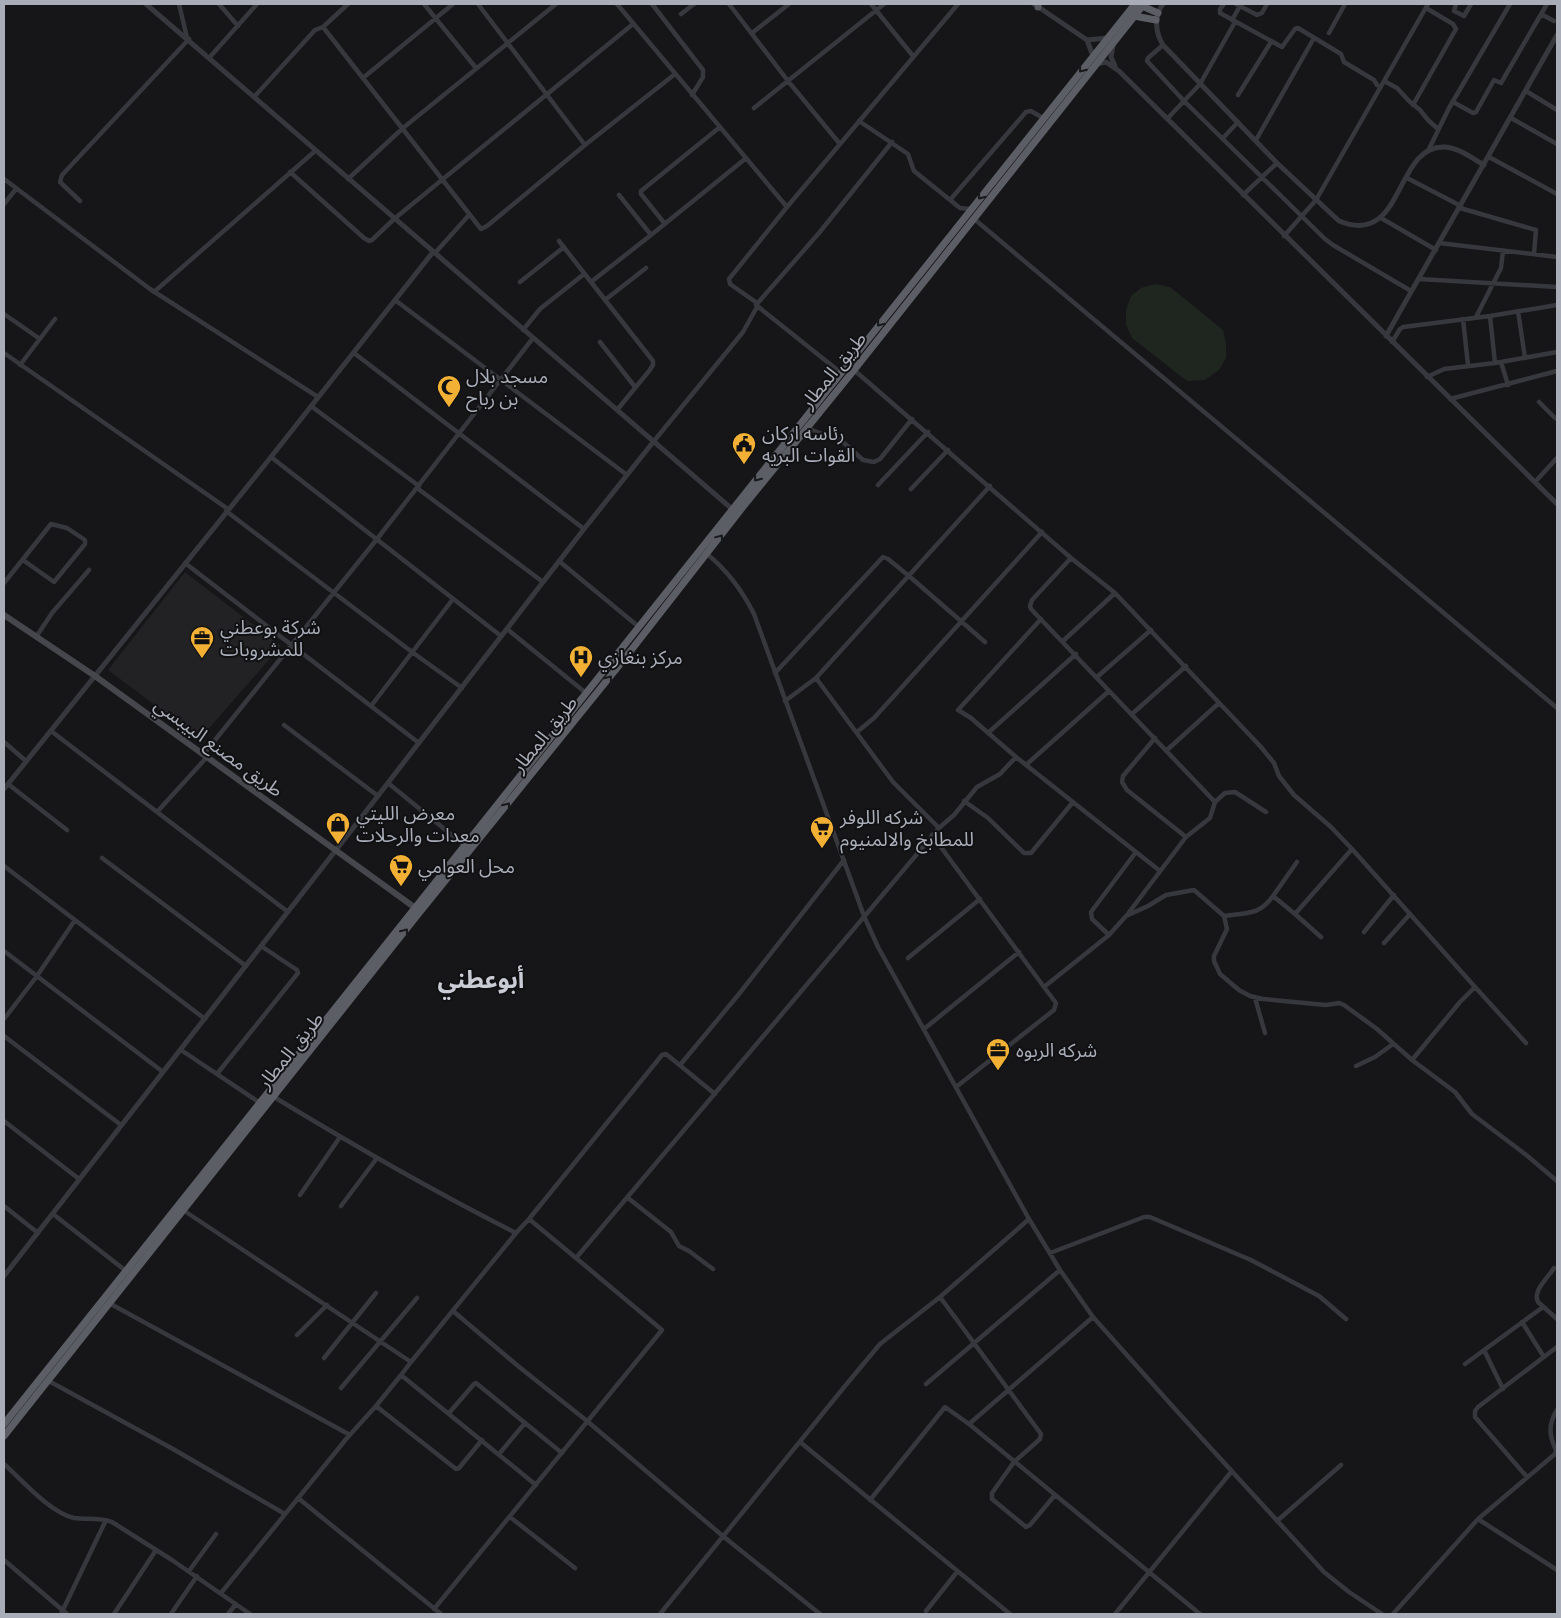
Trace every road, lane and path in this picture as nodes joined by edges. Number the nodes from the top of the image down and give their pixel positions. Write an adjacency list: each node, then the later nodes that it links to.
1 (146, 4): 49 (street)
2 (179, 4): 49 (street)
3 (219, 4): 41 (street)
4 (257, 4): 41 (street)
5 (348, 4): 42 (street)
6 (424, 4): 36 (street)
7 (454, 4): 36 (street)
8 (478, 4): 52 (street)
9 (556, 4): 52 (street)
10 (617, 4): 40 (street)
11 (652, 4): 68 (street)
12 (694, 4): 32 (street)
13 (729, 4): 43 (street)
14 (789, 4): 43 (street)
15 (871, 4): 30 (street)
16 (884, 4): 30 (street)
17 (958, 4): 54 (street)
18 (1140, 4): 34 (highway, طريق المطار); 35 (highway); 47 (highway, طريق المطار)
19 (1163, 4): 35 (street)
20 (1224, 4): 37 (street)
21 (1267, 4): 28 (street)
22 (1345, 4): 44 (street)
23 (1456, 4): 31 (street)
24 (1471, 4): 31 (street)
25 (1510, 4): 72 (street)
26 (1547, 4): 33 (street)
27 (1037, 5): 50 (street)
28 (1242, 5): 37 (street)
29 (1427, 6): 38 (street); 63 (street)
30 (876, 10): 54 (street); 62 (street)
31 (1454, 10): 38 (street)
32 (681, 14)
33 (1541, 14): 39 (street); 72 (street)
34 (1134, 16): 35 (highway); 45 (highway, طريق المطار)
35 (1157, 16): 53 (street)
36 (436, 18): 58 (street); 61 (street)
37 (1234, 21): 51 (street); 64 (street)
38 (1447, 21): 73 (street)
39 (1554, 22)
40 (634, 24): 60 (street); 67 (street)
41 (238, 26): 56 (street)
42 (324, 27): 61 (street); 70 (street)
43 (752, 33): 62 (street)
44 (1329, 33)
45 (1119, 34): 57 (highway, طريق المطار); 59 (street)
46 (1557, 36): 66 (street)
47 (1107, 38): 50 (street); 55 (highway, طريق المطار)
48 (1314, 38): 51 (street); 65 (street); 85 (street)
49 (188, 39): 56 (street); 108 (street)
50 (1087, 40): 55 (street)
51 (1271, 42): 69 (street)
52 (508, 43): 58 (street); 67 (street)
53 (1162, 46): 64 (street); 71 (street)
54 (913, 56): 79 (street)
55 (1093, 56): 76 (highway, طريق المطار, one-way to 76)
56 (209, 58): 70 (street)
57 (1095, 65): 59 (street); 117 (highway, طريق المطار)
58 (476, 68): 82 (street)
59 (1118, 71): 78 (street)
60 (675, 74): 68 (street); 89 (street)
61 (363, 78): 82 (street)
62 (788, 81): 74 (street); 87 (street)
63 (1384, 81): 65 (street); 73 (street)
64 (1200, 84): 71 (street); 80 (street)
65 (1381, 87): 107 (street)
66 (1526, 91): 75 (street); 77 (street)
67 (547, 94): 89 (street); 101 (street)
68 (692, 94): 81 (street)
69 (1238, 95)
70 (254, 97): 90 (street)
71 (1184, 101): 78 (street); 84 (street)
72 (1453, 102): 83 (street)
73 (1413, 105): 83 (street)
74 (754, 108)
75 (1557, 110)
76 (1043, 118): 106 (street); 113 (highway, طريق المطار, one-way to 113)
77 (1511, 118): 88 (street); 92 (street)
78 (1167, 119): 103 (street)
79 (859, 121): 86 (street); 87 (street)
80 (1238, 122): 84 (street); 85 (street)
81 (720, 127): 93 (street); 120 (street)
82 (403, 128): 100 (street); 101 (street)
83 (1438, 129): 91 (street)
84 (1223, 138): 97 (street)
85 (1256, 140): 94 (street)
86 (892, 142): 106 (street); 142 (street)
87 (840, 144): 110 (street)
88 (1557, 144)
89 (586, 145): 114 (street)
90 (315, 151): 96 (street); 100 (street)
91 (1428, 151): 95 (street); 98 (street)
92 (1489, 157): 95 (street); 104 (street)
93 (745, 158): 110 (street); 120 (street)
94 (1277, 162): 97 (street); 107 (street)
95 (1484, 165): 111 (street)
96 (290, 172): 116 (street); 139 (street)
97 (1262, 177): 103 (street); 115 (street)
98 (1407, 178): 111 (street); 118 (street)
99 (4, 179): 102 (street)
100 (348, 179): 116 (street)
101 (442, 180): 114 (street); 116 (street)
102 (16, 189): 109 (street); 139 (street)
103 (1243, 194): 122 (street)
104 (1557, 194)
105 (619, 195): 121 (street)
106 (950, 200): 112 (street)
107 (1316, 200): 115 (street); 118 (street)
108 (80, 201)
109 (4, 204)
110 (787, 207): 142 (street)
111 (1460, 207): 124 (street); 129 (street)
112 (960, 208): 113 (street); 119 (street)
113 (970, 209): 119 (highway, طريق المطار)
114 (469, 215): 128 (street)
115 (1302, 217): 122 (street); 138 (street)
116 (394, 218): 128 (street)
117 (973, 218): 164 (highway, طريق المطار); 233 (street)
118 (1381, 218): 126 (street)
119 (962, 220): 166 (highway, طريق المطار, one-way to 166)
120 (665, 224): 121 (street)
121 (651, 235): 135 (street)
122 (1284, 236): 151 (street)
123 (559, 240): 125 (street)
124 (1439, 243): 126 (street); 127 (street)
125 (564, 248): 132 (street); 134 (street)
126 (1436, 250): 133 (street)
127 (1504, 251): 129 (street); 136 (street)
128 (434, 253): 140 (street); 150 (street)
129 (1534, 254): 130 (street)
130 (1557, 257)
131 (646, 268): 141 (street)
132 (584, 274): 135 (street); 150 (street)
133 (1419, 279): 136 (street); 138 (street)
134 (520, 282)
135 (591, 282): 141 (street)
136 (1493, 284): 137 (street); 147 (street)
137 (1557, 287)
138 (1411, 291): 151 (street)
139 (154, 292): 171 (street)
140 (395, 300): 157 (street); 168 (street)
141 (605, 300): 170 (street)
142 (757, 305): 166 (street); 181 (street)
143 (1557, 305): 144 (street)
144 (1518, 311): 146 (street); 159 (street)
145 (4, 314): 153 (street)
146 (1490, 316): 147 (street); 161 (street)
147 (1476, 318): 148 (street)
148 (1463, 319): 155 (street); 163 (street)
149 (55, 320): 153 (street)
150 (523, 330): 152 (street)
151 (1386, 336): 155 (street)
152 (534, 338): 168 (street); 175 (street)
153 (40, 339): 162 (street)
154 (600, 342): 170 (street)
155 (1392, 342): 167 (street)
156 (1557, 352): 159 (street)
157 (354, 353): 171 (street); 180 (street)
158 (4, 354): 162 (street)
159 (1525, 358): 160 (street)
160 (1501, 362): 161 (street); 169 (street)
161 (1494, 363): 163 (street)
162 (20, 365): 193 (street)
163 (1468, 365): 167 (street)
164 (854, 370): 176 (street); 178 (highway, طريق المطار)
165 (1557, 371): 169 (street)
166 (840, 372): 192 (highway, طريق المطار, one-way to 192)
167 (1427, 376): 172 (street)
168 (501, 380): 180 (street); 185 (street)
169 (1508, 385): 172 (street)
170 (635, 387): 175 (street)
171 (318, 397): 174 (street)
172 (1450, 399): 186 (street)
173 (1539, 402): 177 (street)
174 (311, 406): 183 (street); 189 (street)
175 (617, 410): 181 (street)
176 (912, 419): 178 (street); 179 (street)
177 (1557, 419)
178 (807, 428): 197 (highway, طريق المطار, one-way to 178)
179 (928, 432): 182 (street); 187 (street)
180 (460, 434): 189 (street); 194 (street)
181 (654, 441): 185 (street); 192 (street)
182 (948, 450): 188 (street); 190 (street)
183 (271, 457): 193 (street); 196 (street)
184 (1557, 458): 186 (street)
185 (627, 475): 194 (street)
186 (1535, 482): 191 (street)
187 (878, 485)
188 (990, 486): 195 (street); 203 (street)
189 (418, 487): 196 (street); 204 (street)
190 (911, 489)
191 (1557, 503)
192 (732, 509): 212 (highway, طريق المطار)
193 (227, 510): 201 (street); 206 (street)
194 (584, 529): 200 (street)
195 (1042, 532): 198 (street); 211 (street)
196 (377, 539): 206 (street); 208 (street)
197 (707, 554): 223 (street); 301 (highway, طريق المطار, one-way to 197)
198 (1071, 558): 207 (street); 210 (street)
199 (23, 560): 199 (street); 205 (street)
200 (560, 561): 204 (street); 212 (street)
201 (185, 563): 219 (street); 224 (street)
202 (89, 570): 216 (street)
203 (909, 576): 211 (street); 223 (street); 226 (street)
204 (543, 582): 213 (street)
205 (4, 583)
206 (333, 592): 219 (street); 220 (street)
207 (1115, 593): 214 (street); 217 (street)
208 (454, 599): 215 (street); 220 (street)
209 (4, 615): 216 (main road, طريق مصنع البيبسي)
210 (1040, 619): 217 (street); 238 (street)
211 (961, 622): 218 (street); 237 (street)
212 (639, 627): 229 (highway, طريق المطار)
213 (507, 629): 215 (street); 229 (street)
214 (1151, 630): 222 (street); 225 (street)
215 (502, 636): 227 (street)
216 (36, 637): 224 (main road, طريق مصنع البيبسي)
217 (1063, 641): 221 (street)
218 (985, 642)
219 (291, 645): 232 (street); 243 (street)
220 (412, 652): 227 (street); 232 (street)
221 (1076, 654): 225 (street); 238 (street)
222 (1186, 666): 231 (street); 234 (street)
223 (776, 673): 230 (street)
224 (95, 676): 236 (street); 243 (main road, طريق مصنع البيبسي)
225 (1097, 677): 228 (street)
226 (816, 678): 230 (street); 237 (street)
227 (462, 688): 241 (street)
228 (1109, 690): 234 (street); 246 (street)
229 (586, 693): 260 (highway, طريق المطار)
230 (785, 701): 265 (street)
231 (1219, 703): 242 (street); 262 (street)
232 (371, 706): 241 (street)
233 (1557, 708)
234 (1132, 714): 239 (street)
235 (284, 725): 250 (street)
236 (51, 731): 245 (street); 254 (street)
237 (857, 732): 256 (street)
238 (988, 733): 244 (street)
239 (1155, 738): 242 (street); 259 (street)
240 (4, 742): 245 (street)
241 (419, 743): 248 (street)
242 (1167, 750): 253 (street)
243 (205, 756): 254 (street); 261 (main road, طريق مصنع البيبسي)
244 (1016, 757): 246 (street); 251 (street)
245 (26, 761): 247 (street)
246 (1026, 765): 252 (street)
247 (8, 784): 249 (street); 257 (street)
248 (388, 784): 250 (street); 260 (street)
249 (4, 789)
250 (378, 796): 261 (street)
251 (964, 801): 252 (street); 256 (street)
252 (1073, 802): 263 (street)
253 (1215, 802): 255 (street); 259 (street)
254 (157, 812): 273 (street)
255 (1266, 812)
256 (939, 828): 258 (street)
257 (67, 830)
258 (932, 834): 271 (street); 276 (street)
259 (1186, 837): 268 (street)
260 (464, 845): 272 (highway, طريق المطار)
261 (336, 850): 272 (main road, طريق مصنع البيبسي); 273 (street)
262 (1352, 850): 269 (street); 274 (street)
263 (1136, 852): 268 (street); 281 (street)
264 (102, 858): 288 (street)
265 (844, 860): 276 (street); 303 (street)
266 (1297, 862): 270 (street)
267 (4, 866): 279 (street)
268 (1160, 871): 277 (street)
269 (1394, 895): 275 (street); 280 (street)
270 (1273, 896): 274 (street); 278 (street)
271 (980, 899): 286 (street); 287 (street)
272 (414, 907): 301 (highway, طريق المطار)
273 (288, 912): 284 (street)
274 (1295, 914): 282 (street)
275 (1410, 914): 283 (street); 290 (street)
276 (864, 916): 295 (street); 308 (street)
277 (1126, 916): 278 (street); 281 (street)
278 (1224, 916): 292 (street)
279 (75, 920): 289 (street); 294 (street)
280 (1364, 932)
281 (1109, 935): 291 (street)
282 (1321, 937)
283 (1384, 943)
284 (261, 946): 288 (street); 306 (street)
285 (4, 951): 289 (street)
286 (1019, 952): 291 (street); 295 (street)
287 (908, 958)
288 (246, 966): 294 (street)
289 (37, 976): 293 (street); 305 (street)
290 (1475, 986): 298 (street); 302 (street)
291 (1044, 987): 307 (street)
292 (1254, 998): 296 (street); 299 (street)
293 (4, 1019)
294 (205, 1019): 300 (street)
295 (924, 1029): 307 (street)
296 (1265, 1033)
297 (4, 1036): 312 (street)
298 (1526, 1042)
299 (1393, 1044): 302 (street); 304 (street)
300 (181, 1050): 305 (street); 306 (street)
301 (306, 1050): 309 (highway, طريق المطار); 310 (highway, طريق المطار)
302 (1412, 1060): 316 (street)
303 (680, 1066): 308 (street); 323 (street)
304 (1356, 1066)
305 (163, 1072): 312 (street)
306 (217, 1074): 310 (street)
307 (956, 1087): 324 (street)
308 (715, 1094): 318 (street)
309 (274, 1097): 313 (street); 321 (highway, طريق المطار)
310 (260, 1103): 327 (highway, طريق المطار)
311 (4, 1121): 315 (street)
312 (121, 1126): 315 (street)
313 (340, 1137): 314 (street); 317 (street)
314 (377, 1158): 320 (street); 326 (street)
315 (79, 1179): 322 (street)
316 (1557, 1181)
317 (300, 1195)
318 (628, 1198): 329 (street); 331 (street)
319 (4, 1206): 325 (street)
320 (341, 1206)
321 (183, 1210): 327 (highway, طريق المطار); 339 (street)
322 (53, 1214): 325 (street); 332 (street)
323 (528, 1219): 326 (street); 329 (street)
324 (1030, 1219): 328 (street); 336 (street)
325 (38, 1233): 334 (street)
326 (516, 1233): 341 (street)
327 (156, 1239): 332 (highway, طريق المطار); 338 (highway, طريق المطار)
328 (1050, 1253): 333 (street); 343 (street)
329 (576, 1258): 365 (street)
330 (1554, 1268): 340 (street)
331 (713, 1269)
332 (126, 1270): 367 (highway, طريق المطار)
333 (1060, 1270): 342 (street); 349 (street)
334 (4, 1276)
335 (376, 1294): 345 (street)
336 (940, 1297): 349 (street); 372 (street)
337 (417, 1298): 348 (street)
338 (109, 1303): 357 (highway, طريق المطار); 369 (street)
339 (327, 1305): 345 (street); 347 (street)
340 (1543, 1307): 344 (street); 346 (street)
341 (453, 1311): 354 (street); 365 (street)
342 (1093, 1317): 360 (street); 378 (street)
343 (1346, 1319)
344 (1557, 1320)
345 (352, 1322): 348 (street); 353 (street)
346 (1522, 1322): 351 (street); 352 (street)
347 (297, 1335)
348 (381, 1342): 354 (street); 359 (street)
349 (974, 1343): 358 (street); 360 (street)
350 (1557, 1347): 352 (street)
351 (1484, 1350): 355 (street); 361 (street)
352 (1544, 1357): 361 (street)
353 (324, 1358)
354 (411, 1362): 356 (street)
355 (1465, 1364)
356 (401, 1374): 362 (street); 364 (street)
357 (47, 1380): 370 (highway, طريق المطار); 384 (street)
358 (926, 1384)
359 (341, 1388)
360 (1009, 1389): 368 (street); 375 (street)
361 (1503, 1389): 379 (street)
362 (376, 1406): 369 (street); 371 (street)
363 (1557, 1410): 379 (street)
364 (449, 1413): 366 (street); 371 (street)
365 (587, 1421): 373 (street); 390 (street)
366 (525, 1423): 373 (street); 374 (street)
367 (4, 1424)
368 (969, 1424): 375 (street); 383 (street)
369 (350, 1435): 382 (street)
370 (4, 1436)
371 (482, 1440): 374 (street)
372 (800, 1442): 383 (street); 390 (street)
373 (562, 1453): 380 (street)
374 (498, 1454): 380 (street)
375 (1014, 1462): 381 (street); 381 (street)
376 (4, 1464): 387 (street)
377 (1341, 1465): 388 (street)
378 (1232, 1471): 388 (street); 397 (street)
379 (1527, 1477): 386 (street)
380 (536, 1485): 385 (street)
381 (1055, 1495): 397 (street)
382 (298, 1498): 384 (street); 401 (street)
383 (870, 1500): 396 (street)
384 (285, 1514): 399 (street)
385 (510, 1517): 393 (street); 401 (street)
386 (1478, 1519): 394 (street); 415 (street)
387 (106, 1520): 391 (street); 403 (street)
388 (1277, 1521): 414 (street)
389 (216, 1534): 395 (street)
390 (724, 1536): 409 (street); 410 (street)
391 (156, 1550): 395 (street); 404 (street)
392 (4, 1560): 403 (street)
393 (575, 1568)
394 (1557, 1570)
395 (189, 1571): 398 (street)
396 (958, 1572): 402 (street); 411 (street)
397 (1150, 1573): 412 (street); 413 (street)
398 (197, 1576): 399 (street); 405 (street)
399 (221, 1593): 400 (street)
400 (236, 1604): 406 (street); 407 (street)
401 (434, 1609): 408 (street)
402 (926, 1611)
403 (64, 1613)
404 (114, 1614)
405 (172, 1614)
406 (228, 1614)
407 (250, 1614)
408 (440, 1614)
409 (660, 1614)
410 (820, 1614)
411 (1010, 1614)
412 (1114, 1614)
413 (1200, 1614)
414 (1382, 1614)
415 (1393, 1614)

